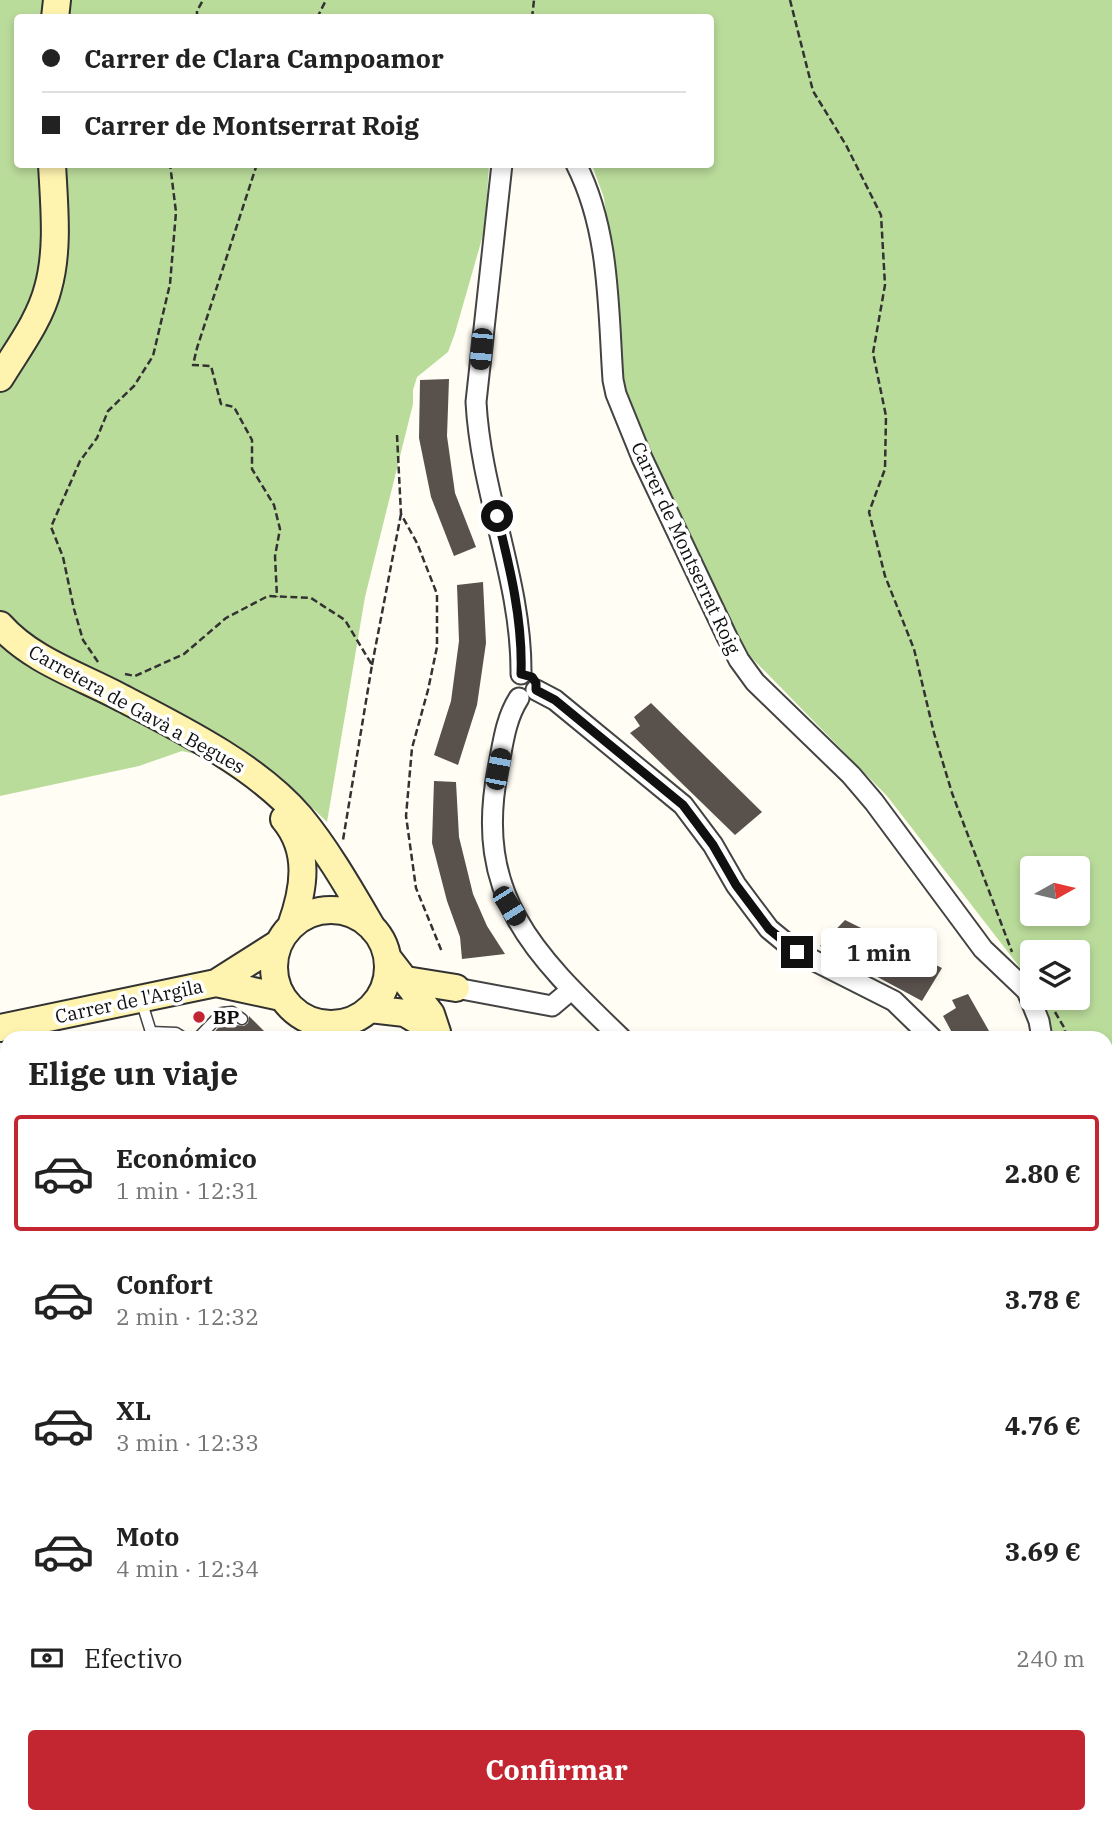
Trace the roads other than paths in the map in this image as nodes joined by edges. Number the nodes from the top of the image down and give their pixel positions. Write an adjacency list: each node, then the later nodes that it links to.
1 (43, 168): 5 (main road)
2 (52, 168): 6 (main road)
3 (502, 168): 9 (street)
4 (578, 168): 28 (street, Carrer de Montserrat Roig)
5 (0, 361)
6 (0, 378)
7 (0, 625): 10 (main road, Carretera de Gavà a Begues)
8 (0, 641): 11 (main road, Carretera de Gavà a Begues)
9 (527, 694): 16 (street); 27 (street)
10 (373, 929): 11 (main road); 12 (main road)
11 (285, 935): 14 (main road, Carrer de l'Argila); 18 (main road)
12 (387, 957): 13 (main road); 20 (main road)
13 (406, 980): 15 (main road); 22 (main road)
14 (216, 983): 17 (main road, Carrer de l'Argila); 18 (main road, Carrer de l'Argila)
15 (456, 988): 16 (street); 22 (main road)
16 (571, 990): 26 (street)
17 (140, 998): 21 (main road, Carrer de l'Argila); 23 (lane)
18 (286, 1003): 20 (main road); 25 (main road)
19 (242, 1019): 24 (lane)
20 (358, 1022): 22 (main road)
21 (0, 1028)
22 (437, 1028)
23 (152, 1031)
24 (205, 1031)
25 (296, 1031)
26 (614, 1031)
27 (925, 1031)
28 (1041, 1031)

